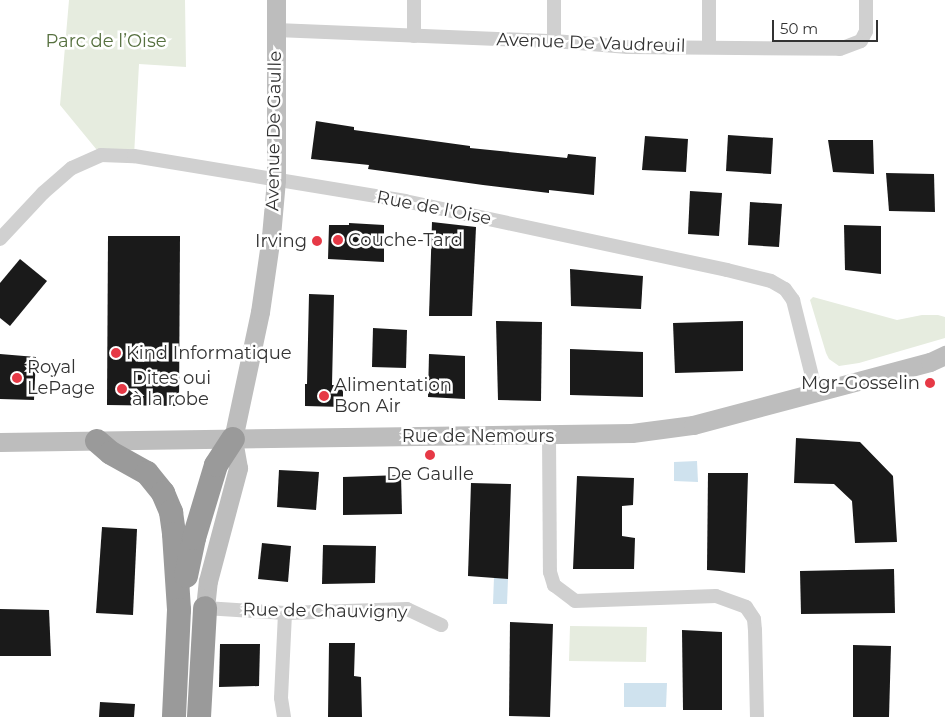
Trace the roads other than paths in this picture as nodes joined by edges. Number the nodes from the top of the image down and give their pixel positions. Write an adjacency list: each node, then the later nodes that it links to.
1 (276, 0): 6 (street, Avenue De Gaulle)
2 (414, 0): 7 (street)
3 (554, 0): 8 (street)
4 (709, 0): 9 (street)
5 (866, 0): 9 (street, Avenue De Vaudreuil)
6 (276, 30): 7 (street, Avenue De Vaudreuil); 10 (street, Avenue De Gaulle)
7 (414, 36): 8 (street, Avenue De Vaudreuil)
8 (554, 41): 9 (street, Avenue De Vaudreuil)
9 (709, 47)
10 (276, 180): 11 (street, Rue de l'Oise); 13 (street, Rue de l'Oise); 15 (street, Avenue De Gaulle)
11 (0, 239)
12 (945, 356): 13 (street, Rue de Nemours)
13 (816, 392): 14 (street, Rue de Nemours)
14 (548, 436): 15 (street, Rue de Nemours); 25 (street)
15 (233, 439): 16 (street, Rue de Nemours); 18 (street); 19 (highway)
16 (97, 441): 17 (street, Rue de Nemours); 19 (highway)
17 (0, 442)
18 (205, 608): 20 (street, Rue de Chauvigny); 23 (highway)
19 (179, 610): 22 (highway)
20 (285, 613): 21 (street, Rue de Chauvigny); 24 (street)
21 (442, 625)
22 (174, 717)
23 (199, 717)
24 (284, 717)
25 (757, 717)

